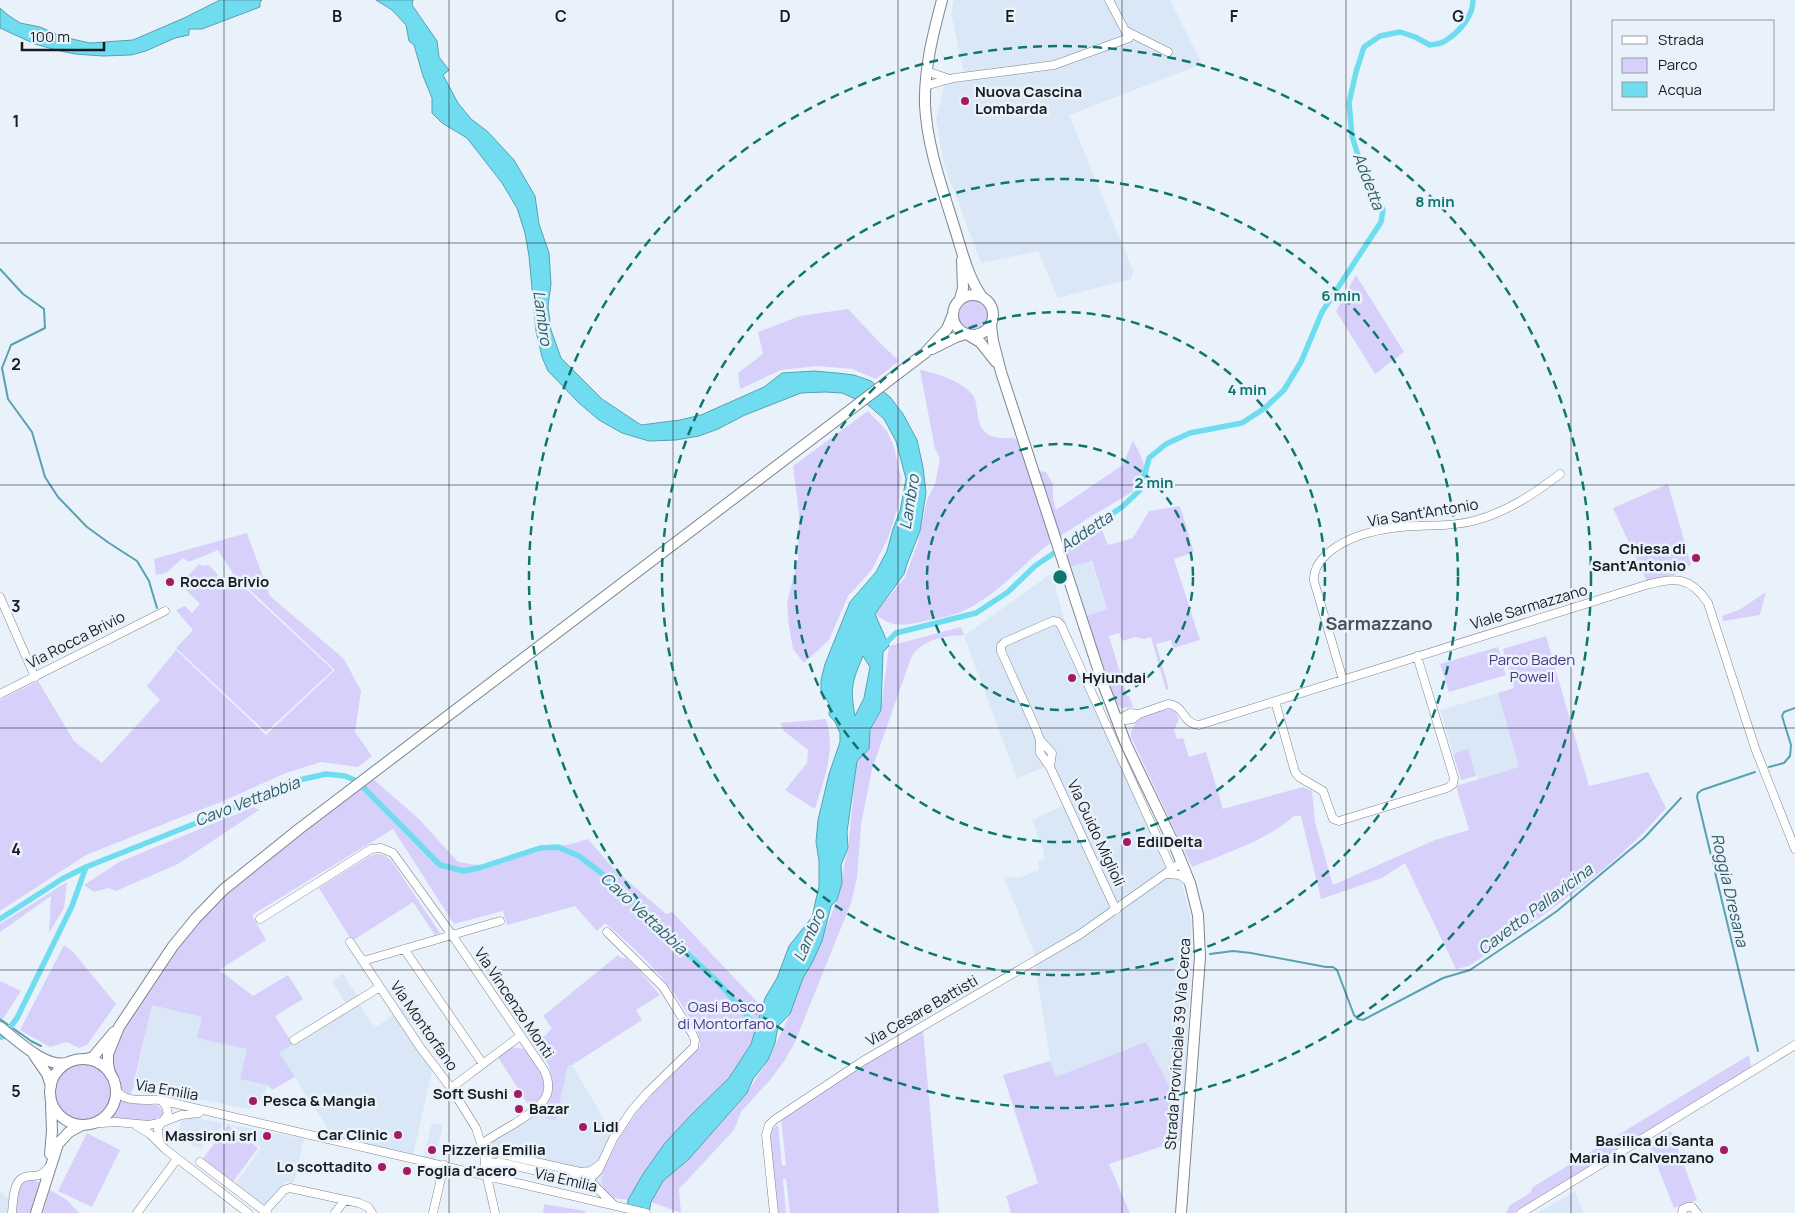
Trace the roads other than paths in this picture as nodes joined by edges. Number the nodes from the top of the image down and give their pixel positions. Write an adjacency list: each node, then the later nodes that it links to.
1 (942, 0): 5 (main road, Strada Provinciale 39 Via Cerca)
2 (1109, 0): 3 (street)
3 (1126, 31): 4 (street); 6 (street)
4 (1168, 52)
5 (926, 71): 6 (street); 7 (main road, Strada Provinciale 39 Via Cerca)
6 (954, 78): 7 (street)
7 (925, 86): 8 (main road, Strada Provinciale 39 Via Cerca)
8 (960, 244): 9 (main road, Strada Provinciale 39 Via Cerca); 10 (main road, Strada Provinciale 39 Via Cerca)
9 (982, 297): 10 (main road); 12 (main road, Strada Provinciale 39 Via Cerca)
10 (960, 299): 11 (main road, Strada Provinciale 39 Via Cerca)
11 (953, 314): 13 (main road, Strada Provinciale 39 Via Cerca); 14 (main road)
12 (992, 325): 13 (main road); 15 (main road, Strada Provinciale 39 Via Cerca)
13 (968, 335): 14 (main road); 15 (main road, Strada Provinciale 39 Via Cerca)
14 (925, 353): 39 (main road)
15 (1001, 372): 24 (main road, Strada Provinciale 39 Via Cerca)
16 (1560, 474): 21 (street, Via Sant'Antonio)
17 (0, 597): 20 (street)
18 (165, 611): 20 (street, Via Rocca Brivio)
19 (1417, 656): 21 (street, Viale Sarmazzano); 23 (street); 25 (street, Viale Sarmazzano)
20 (36, 676): 22 (street, Via Rocca Brivio)
21 (1343, 680): 23 (street, Viale Sarmazzano)
22 (0, 694)
23 (1275, 701): 24 (street, Viale Sarmazzano)
24 (1118, 721): 26 (main road, Strada Provinciale 39 Via Cerca)
25 (1795, 849)
26 (1182, 862): 27 (street, Via Cesare Battisti); 28 (main road, Strada Provinciale 39 Via Cerca)
27 (1169, 872): 28 (street); 29 (street, Via Cesare Battisti); 29 (street, Via Guido Miglioli)
28 (1190, 883): 85 (main road, Strada Provinciale 39 Via Cerca)
29 (1116, 910): 84 (street, Via Cesare Battisti)
30 (260, 919): 33 (street, Via Vincenzo Monti)
31 (500, 921): 33 (street)
32 (607, 932): 60 (street)
33 (452, 935): 35 (street); 40 (street, Via Vincenzo Monti)
34 (350, 942): 36 (street, Via Montorfano)
35 (404, 949): 36 (street); 46 (street)
36 (362, 961): 37 (street, Via Montorfano)
37 (380, 987): 41 (street); 48 (street, Via Montorfano)
38 (0, 1027): 43 (main road)
39 (119, 1028): 44 (main road); 47 (main road)
40 (520, 1036): 46 (street); 57 (street, Via Vincenzo Monti)
41 (294, 1040)
42 (1795, 1046): 86 (street)
43 (28, 1049): 45 (main road); 50 (main road)
44 (86, 1059): 45 (main road); 47 (main road)
45 (68, 1063): 50 (main road)
46 (483, 1064): 48 (street)
47 (110, 1074): 49 (main road)
48 (451, 1088): 57 (street, Via Montorfano)
49 (116, 1089): 51 (street, Via Emilia); 54 (main road)
50 (50, 1091): 54 (main road); 63 (main road)
51 (160, 1100): 52 (street, Via Emilia); 53 (street)
52 (216, 1115): 53 (street, Via Emilia); 62 (street, Via Emilia)
53 (163, 1122): 55 (street, Via Emilia); 56 (street)
54 (88, 1124): 55 (street, Via Emilia); 63 (main road)
55 (135, 1125): 56 (street)
56 (159, 1142): 58 (street)
57 (483, 1150): 60 (street); 61 (street); 67 (street)
58 (177, 1159): 69 (street); 77 (street)
59 (200, 1162): 65 (street)
60 (601, 1163): 64 (street)
61 (491, 1164): 67 (street); 68 (street)
62 (444, 1165): 67 (street, Via Emilia); 81 (street)
63 (47, 1173): 66 (street); 71 (main road)
64 (597, 1173): 68 (street); 70 (street)
65 (215, 1174): 69 (street); 74 (street)
66 (34, 1177): 71 (street); 75 (street)
67 (488, 1177): 73 (street, Via Emilia); 82 (street)
68 (588, 1179): 70 (street)
69 (208, 1182): 78 (street)
70 (600, 1190): 73 (street)
71 (43, 1191): 76 (main road)
72 (346, 1200): 74 (street); 79 (street); 80 (street)
73 (620, 1207): 83 (street, Via Emilia)
74 (266, 1212)
75 (12, 1213)
76 (36, 1213)
77 (137, 1213)
78 (248, 1213)
79 (334, 1213)
80 (372, 1213)
81 (433, 1213)
82 (495, 1213)
83 (646, 1213)
84 (774, 1213)
85 (1181, 1213)
86 (1521, 1213)
87 (1682, 1213): 88 (street)
88 (1697, 1213)

